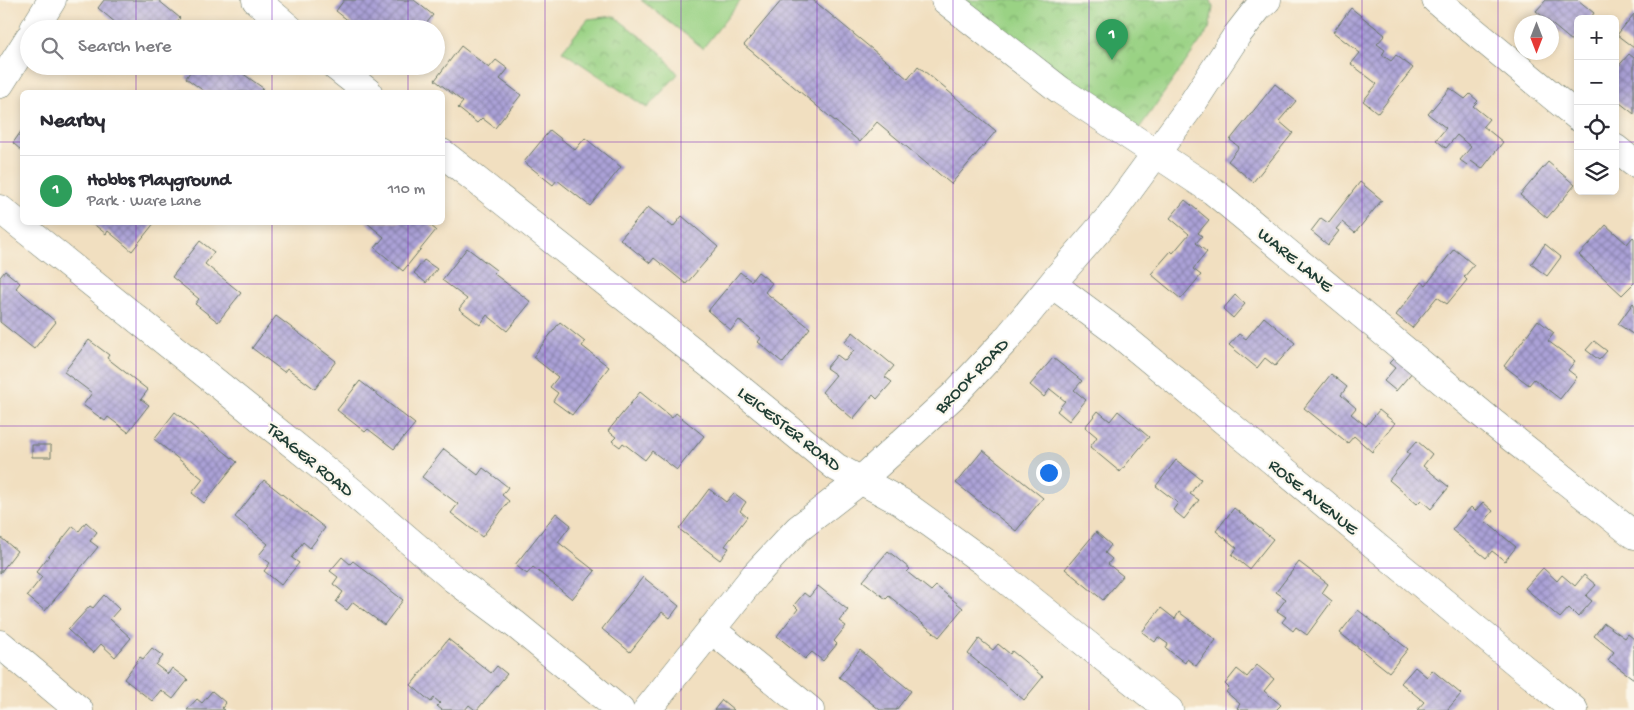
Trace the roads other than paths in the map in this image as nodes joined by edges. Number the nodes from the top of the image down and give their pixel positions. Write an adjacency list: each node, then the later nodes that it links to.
1 (52, 0): 6 (street)
2 (256, 0): 7 (street)
3 (945, 0): 14 (street, WARE LANE)
4 (1436, 0): 12 (street)
5 (1260, 2): 14 (street, BROOK ROAD)
6 (40, 20)
7 (279, 20)
8 (20, 52): 10 (street)
9 (346, 75): 11 (street)
10 (0, 84)
11 (365, 90)
12 (1574, 114)
13 (1618, 150): 16 (street)
14 (1157, 153): 18 (street, BROOK ROAD); 20 (street, WARE LANE)
15 (445, 155): 19 (street, LEICESTER ROAD)
16 (1634, 163)
17 (0, 209): 24 (street, TRAGER ROAD)
18 (1052, 284): 19 (street, BROOK ROAD); 28 (street, ROSE AVENUE)
19 (861, 480): 21 (street, BROOK ROAD); 27 (street, LEICESTER ROAD)
20 (1634, 534)
21 (711, 629): 25 (street, BROOK ROAD); 26 (street)
22 (0, 644): 23 (street)
23 (79, 710)
24 (620, 710)
25 (646, 710)
26 (810, 710)
27 (1169, 710)
28 (1574, 710)

